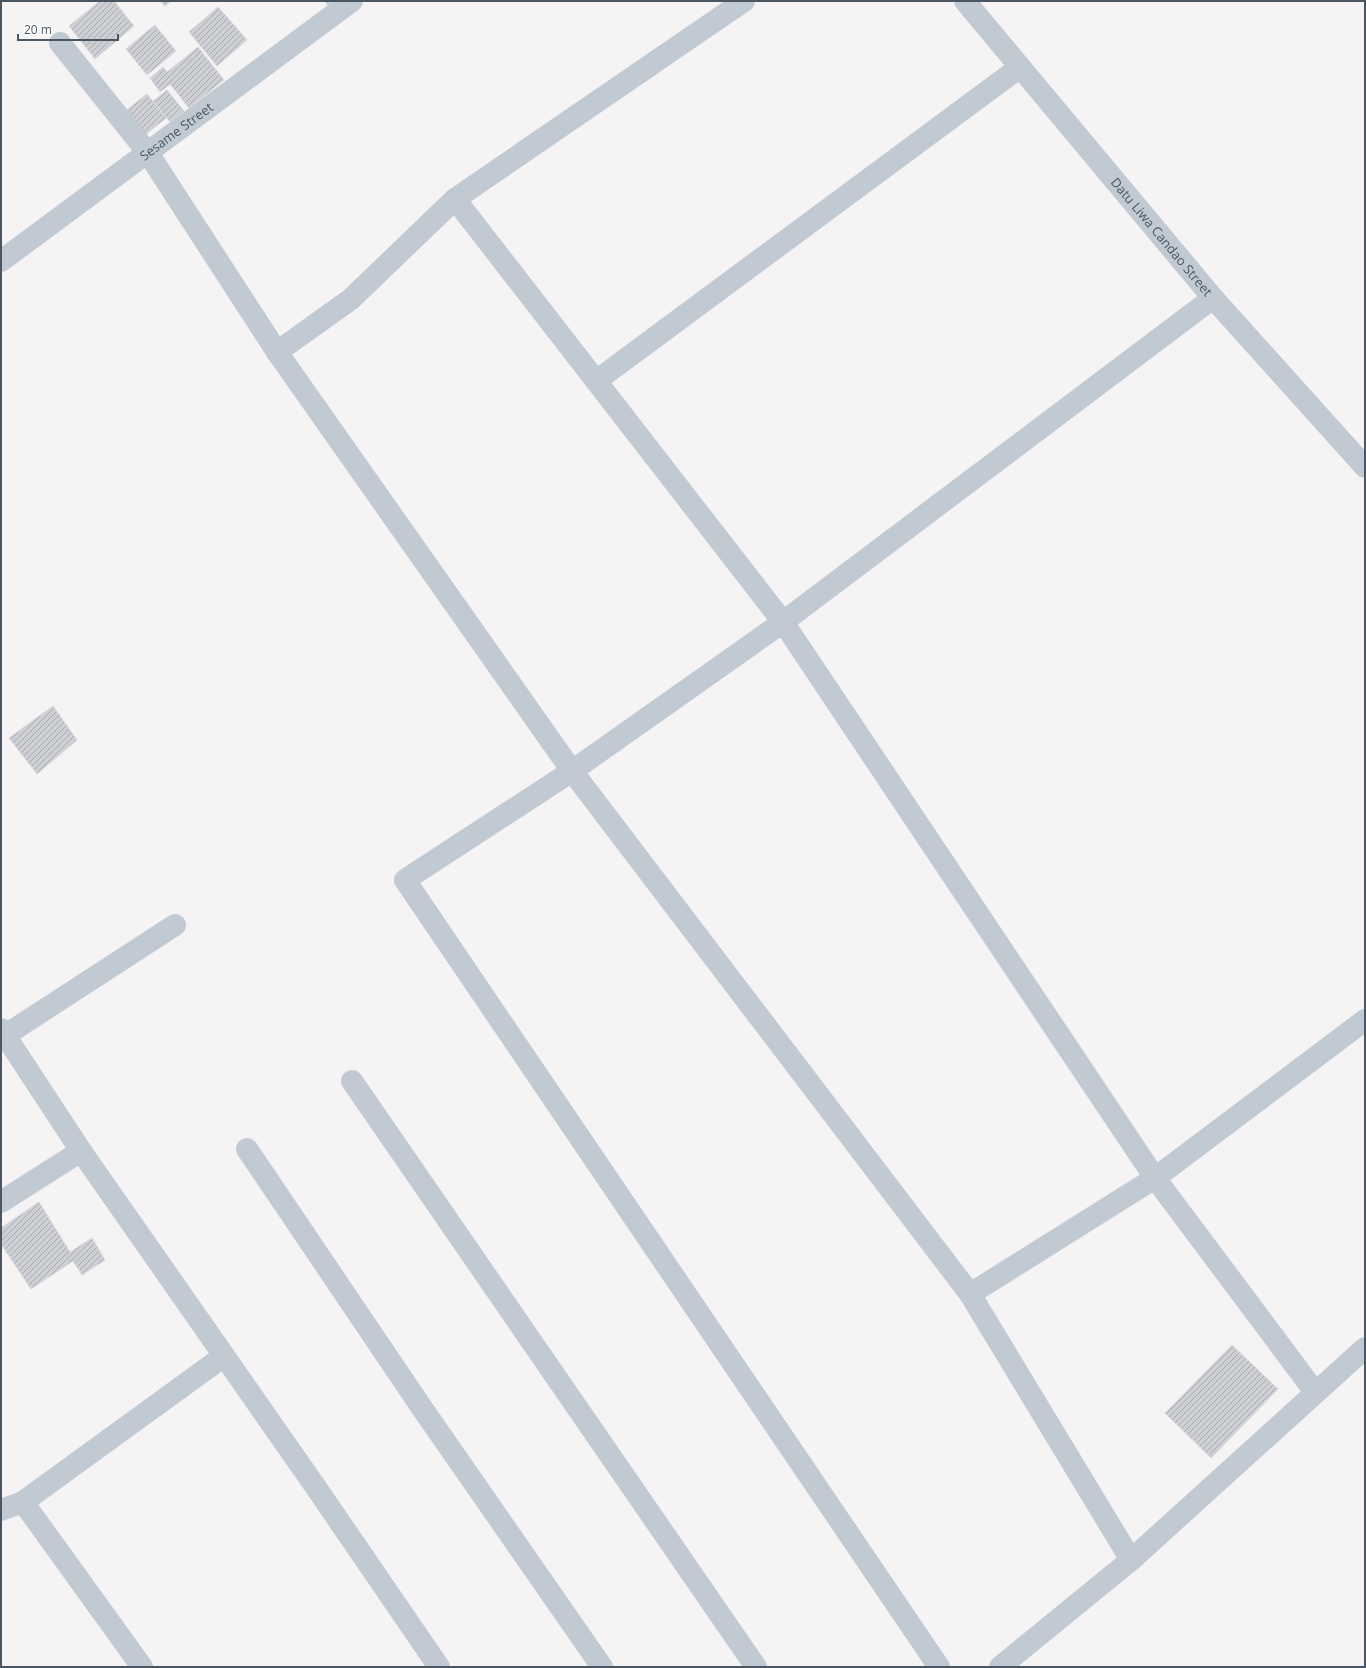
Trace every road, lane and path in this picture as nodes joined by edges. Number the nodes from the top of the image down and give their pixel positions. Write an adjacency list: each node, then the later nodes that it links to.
1 (352, 1): 6 (street, Sesame Street)
2 (744, 1): 7 (street)
3 (965, 1): 5 (street, Datu Liwa Candao Street)
4 (60, 43): 6 (street)
5 (1020, 67): 9 (street, Datu Liwa Candao Street); 11 (street)
6 (148, 153): 8 (street, Sesame Street); 10 (street)
7 (454, 199): 10 (street); 11 (street)
8 (1, 261)
9 (1213, 298): 12 (street, Datu Liwa Candao Street); 13 (street)
10 (277, 352): 14 (street)
11 (596, 381): 13 (street)
12 (1365, 466)
13 (783, 622): 14 (street); 21 (street)
14 (572, 771): 23 (street); 34 (street)
15 (175, 925): 17 (street)
16 (1365, 1020): 21 (street)
17 (2, 1034): 20 (street)
18 (352, 1081): 33 (street)
19 (247, 1149): 32 (street)
20 (81, 1151): 22 (street); 25 (street)
21 (1156, 1178): 23 (street); 26 (street)
22 (1, 1202)
23 (970, 1294): 29 (street)
24 (1365, 1348): 26 (street)
25 (224, 1356): 27 (street); 31 (street)
26 (1315, 1392): 29 (street)
27 (23, 1502): 28 (street); 30 (street)
28 (1, 1510)
29 (1131, 1560): 35 (street)
30 (142, 1667)
31 (439, 1667)
32 (602, 1667)
33 (756, 1667)
34 (939, 1667)
35 (1000, 1667)

